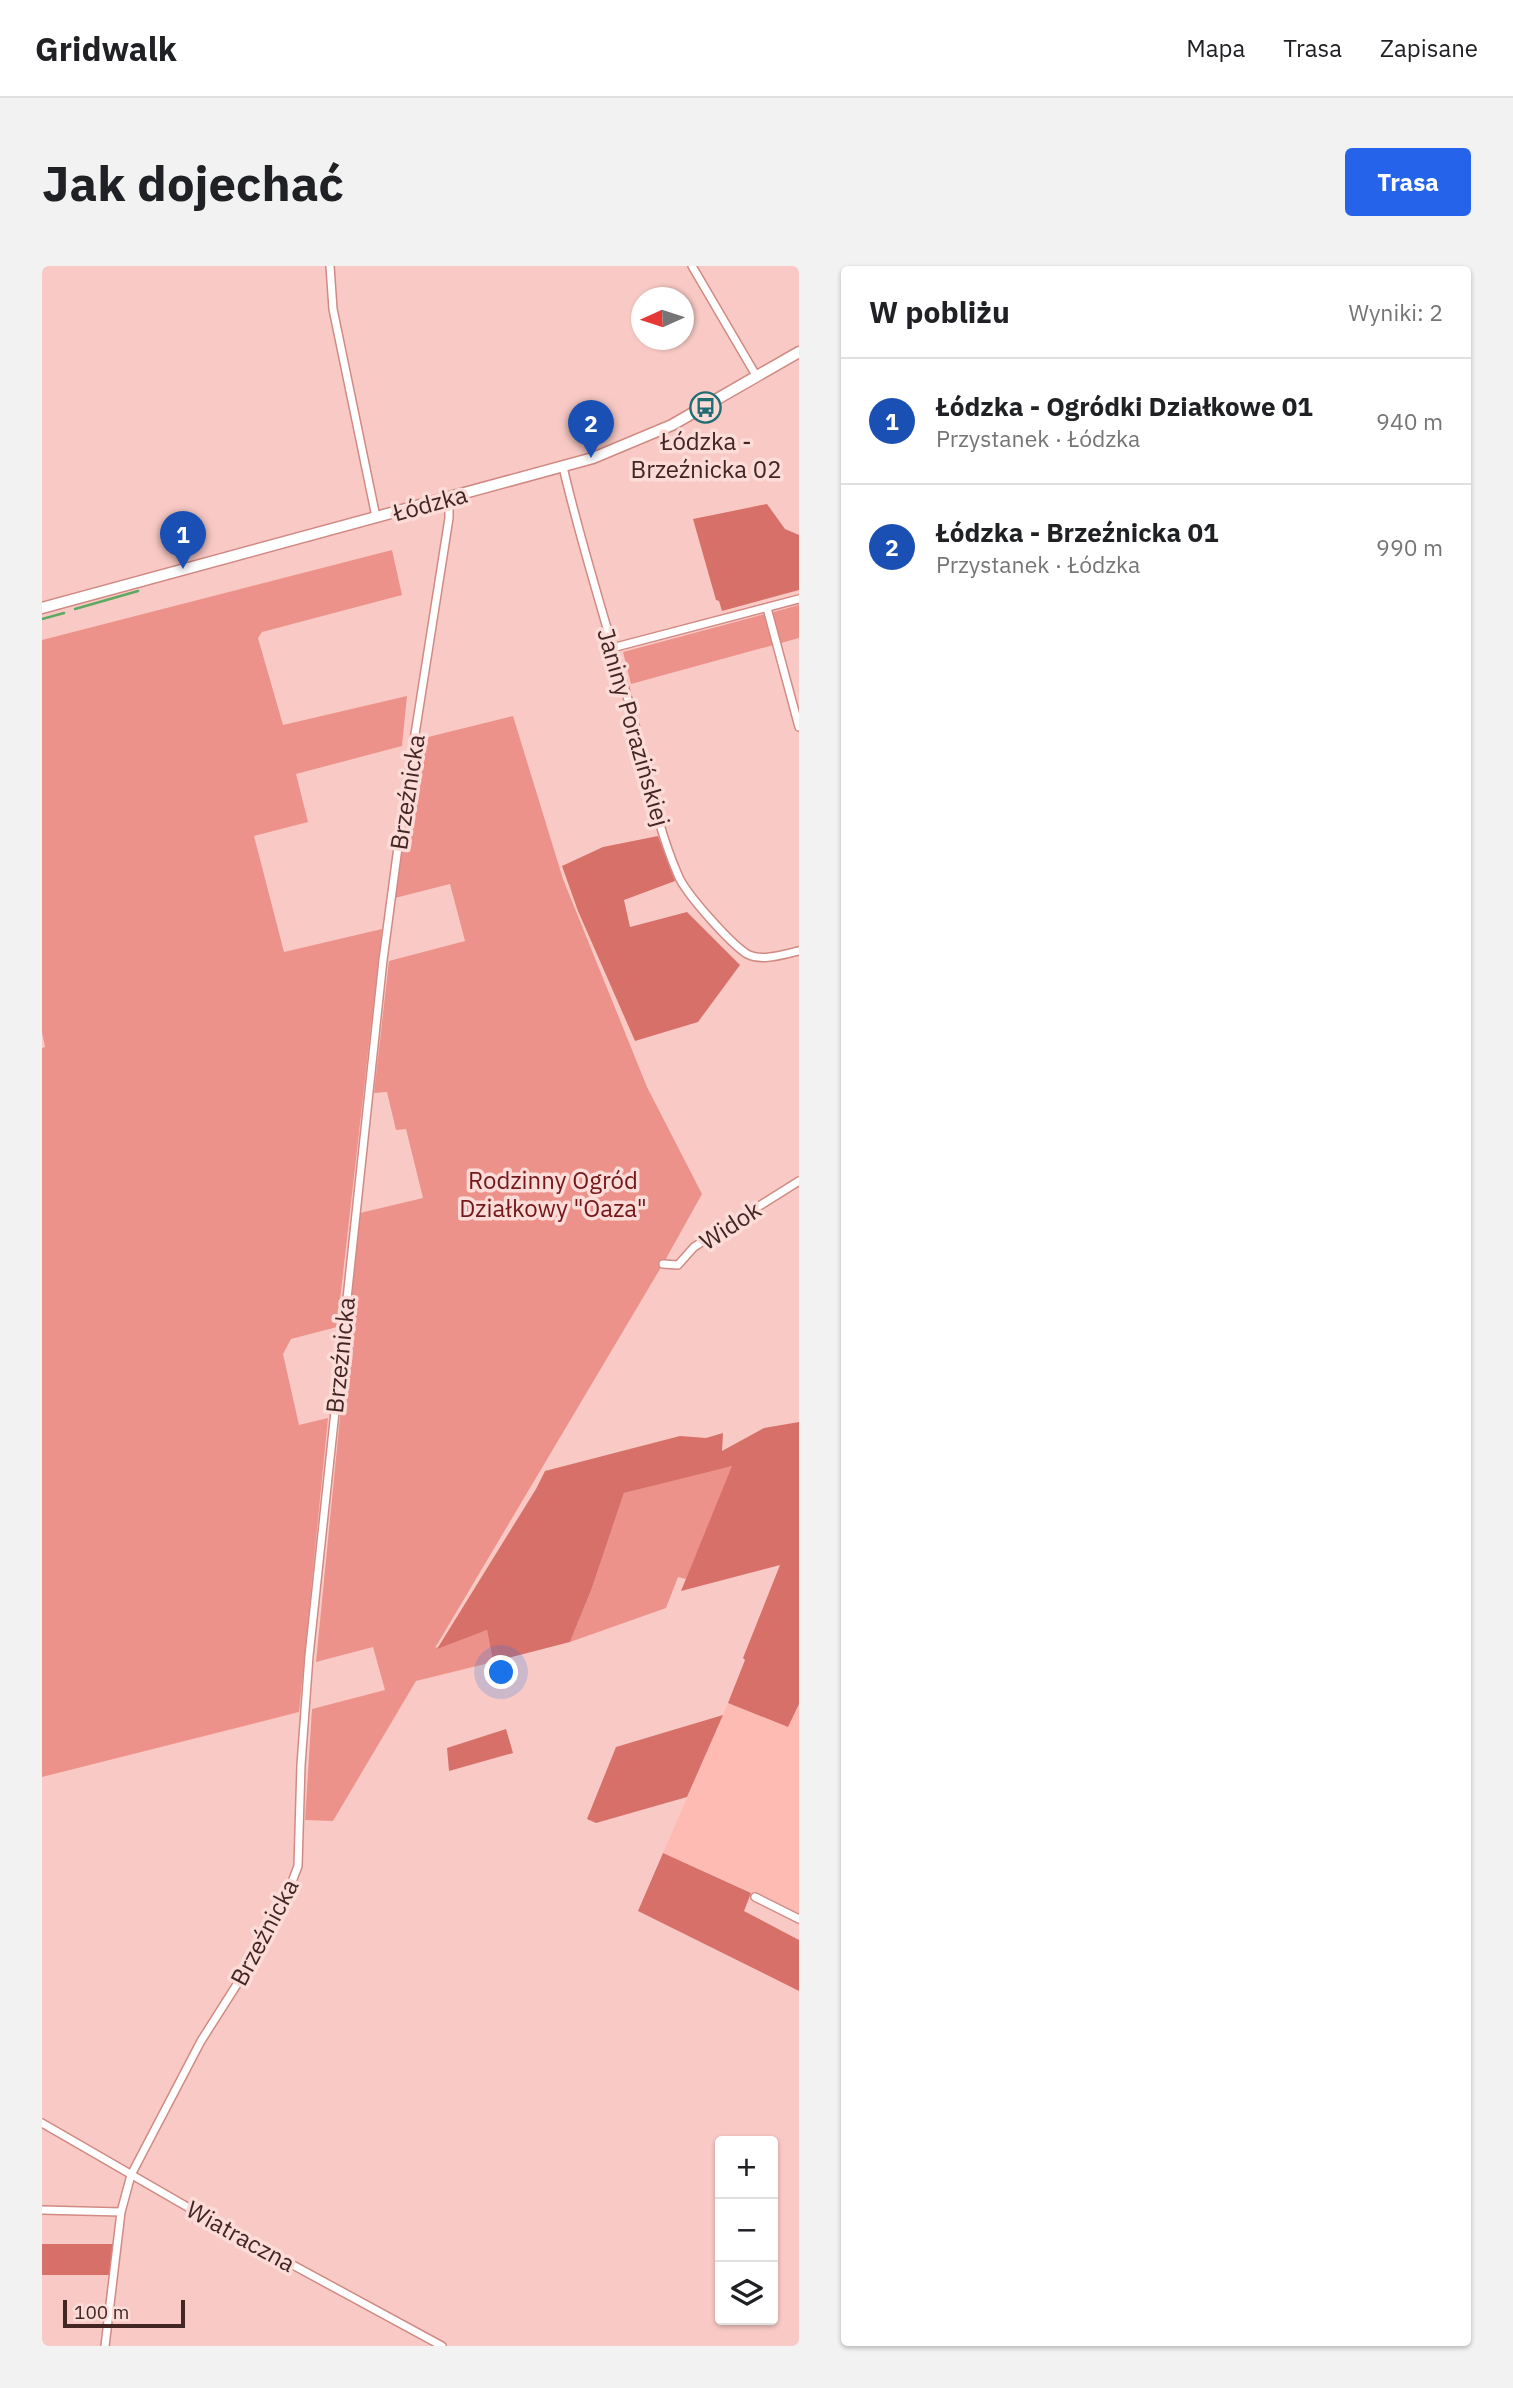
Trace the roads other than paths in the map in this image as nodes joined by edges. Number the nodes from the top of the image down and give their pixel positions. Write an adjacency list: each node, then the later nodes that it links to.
1 (330, 266): 7 (street)
2 (692, 266): 4 (street)
3 (799, 352): 4 (main road, Łódzka)
4 (757, 377): 5 (main road, Łódzka)
5 (563, 467): 6 (main road, Łódzka); 11 (street, Janiny Porazińskiej)
6 (449, 497): 7 (main road, Łódzka); 19 (street, Brzeźnicka)
7 (376, 517): 9 (main road, Łódzka)
8 (799, 599): 10 (street)
9 (42, 608)
10 (767, 608): 11 (street); 12 (street)
11 (612, 648): 13 (street, Janiny Porazińskiej)
12 (799, 727)
13 (799, 951)
14 (799, 1181): 15 (street, Widok)
15 (663, 1264)
16 (755, 1898): 17 (street)
17 (799, 1919)
18 (42, 2123): 19 (street, Wiatraczna)
19 (131, 2175): 21 (street, Brzeźnicka); 23 (street, Wiatraczna)
20 (42, 2210): 21 (street)
21 (121, 2212): 22 (street, Brzeźnicka)
22 (105, 2346)
23 (442, 2346)

